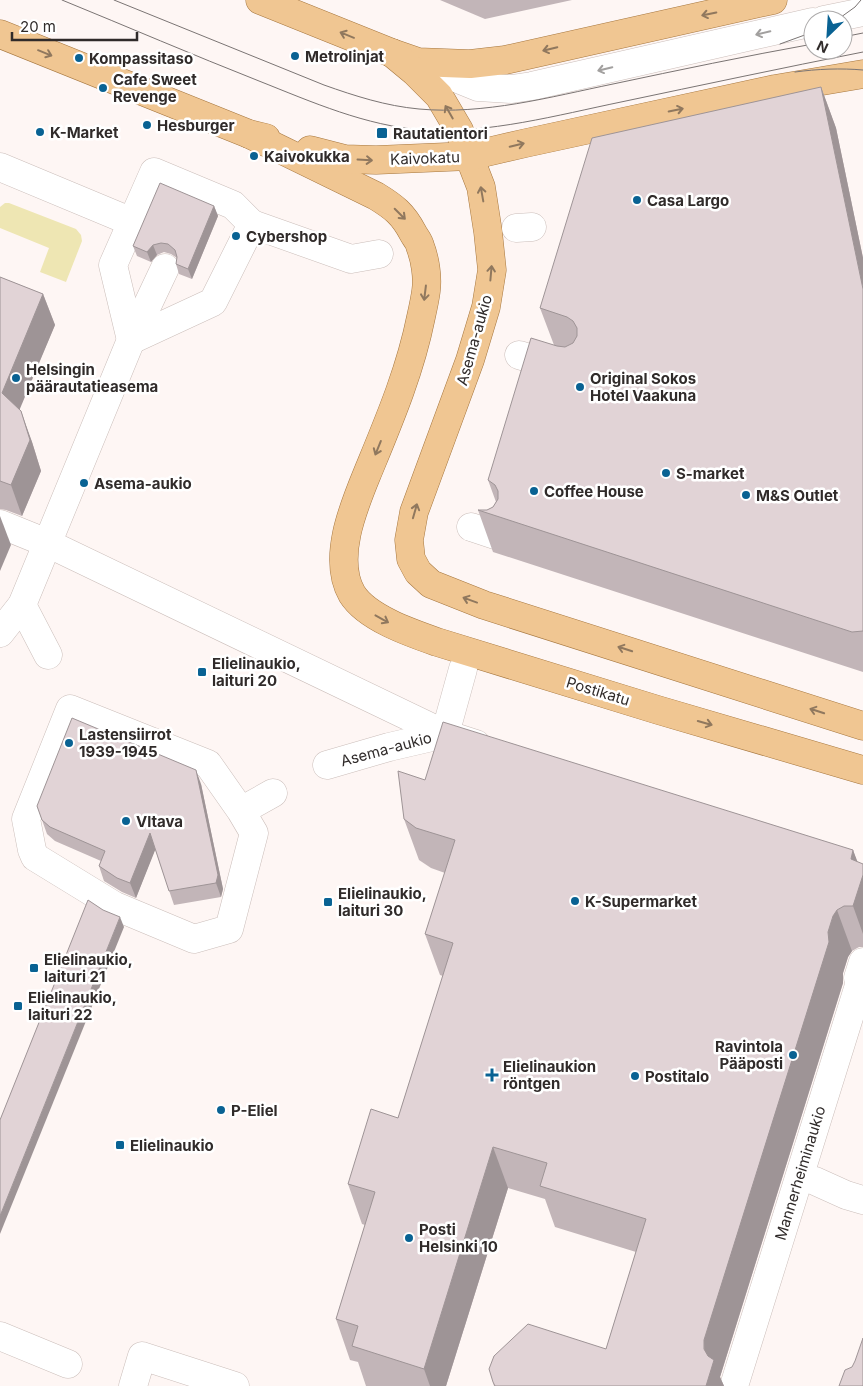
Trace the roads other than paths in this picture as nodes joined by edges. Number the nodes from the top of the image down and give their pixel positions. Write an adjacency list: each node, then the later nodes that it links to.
1 (260, 0): 5 (main road, one-way to 1)
2 (774, 0): 6 (main road, one-way to 6)
3 (803, 24): 6 (street, one-way to 6)
4 (0, 34): 8 (main road, Kaivokatu, one-way to 8)
5 (392, 53): 6 (main road); 9 (main road, Asema-aukio, one-way to 5)
6 (418, 62)
7 (863, 74): 9 (main road, Kaivokatu, one-way to 7)
8 (249, 134): 9 (main road, Kaivokatu, one-way to 9); 28 (main road, Postikatu, one-way to 28)
9 (470, 156): 24 (main road, Asema-aukio, one-way to 9)
10 (0, 167): 11 (street)
11 (132, 222): 12 (street); 15 (street)
12 (252, 224): 13 (street); 15 (street)
13 (379, 254)
14 (165, 268): 15 (street)
15 (131, 340): 19 (street)
16 (519, 355): 17 (street)
17 (577, 373)
18 (0, 524): 19 (street)
19 (47, 543): 20 (street); 25 (street)
20 (22, 605): 21 (street); 22 (street)
21 (0, 633)
22 (48, 655)
23 (463, 669): 25 (street)
24 (863, 726)
25 (445, 734): 26 (street); 27 (street, Asema-aukio)
26 (503, 753)
27 (327, 765)
28 (863, 770)
29 (273, 793): 31 (street)
30 (204, 794): 31 (street)
31 (241, 811): 31 (street)
32 (863, 962): 40 (street, Mannerheiminaukio)
33 (863, 1029): 34 (street)
34 (815, 1181): 35 (street); 41 (street)
35 (863, 1200)
36 (0, 1336): 37 (street)
37 (68, 1364)
38 (133, 1386): 39 (street)
39 (235, 1386)
40 (734, 1386)
41 (750, 1386)

